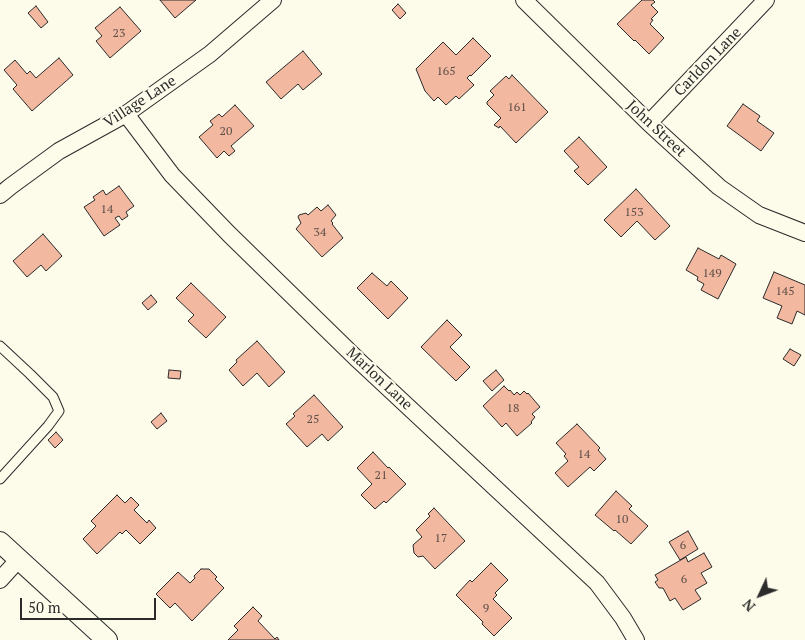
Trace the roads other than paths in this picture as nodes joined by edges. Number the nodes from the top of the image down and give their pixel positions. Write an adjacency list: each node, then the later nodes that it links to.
1 (273, 0): 4 (street, Village Lane)
2 (524, 0): 5 (street, John Street)
3 (766, 0): 5 (street, Carldon Lane)
4 (126, 114): 6 (street, Village Lane); 14 (street, Marlon Lane)
5 (649, 123): 7 (street, John Street)
6 (0, 196)
7 (805, 233)
8 (0, 346): 9 (lane)
9 (0, 479)
10 (0, 542): 11 (street)
11 (19, 559): 12 (street); 13 (street)
12 (0, 580)
13 (107, 640)
14 (636, 640)

